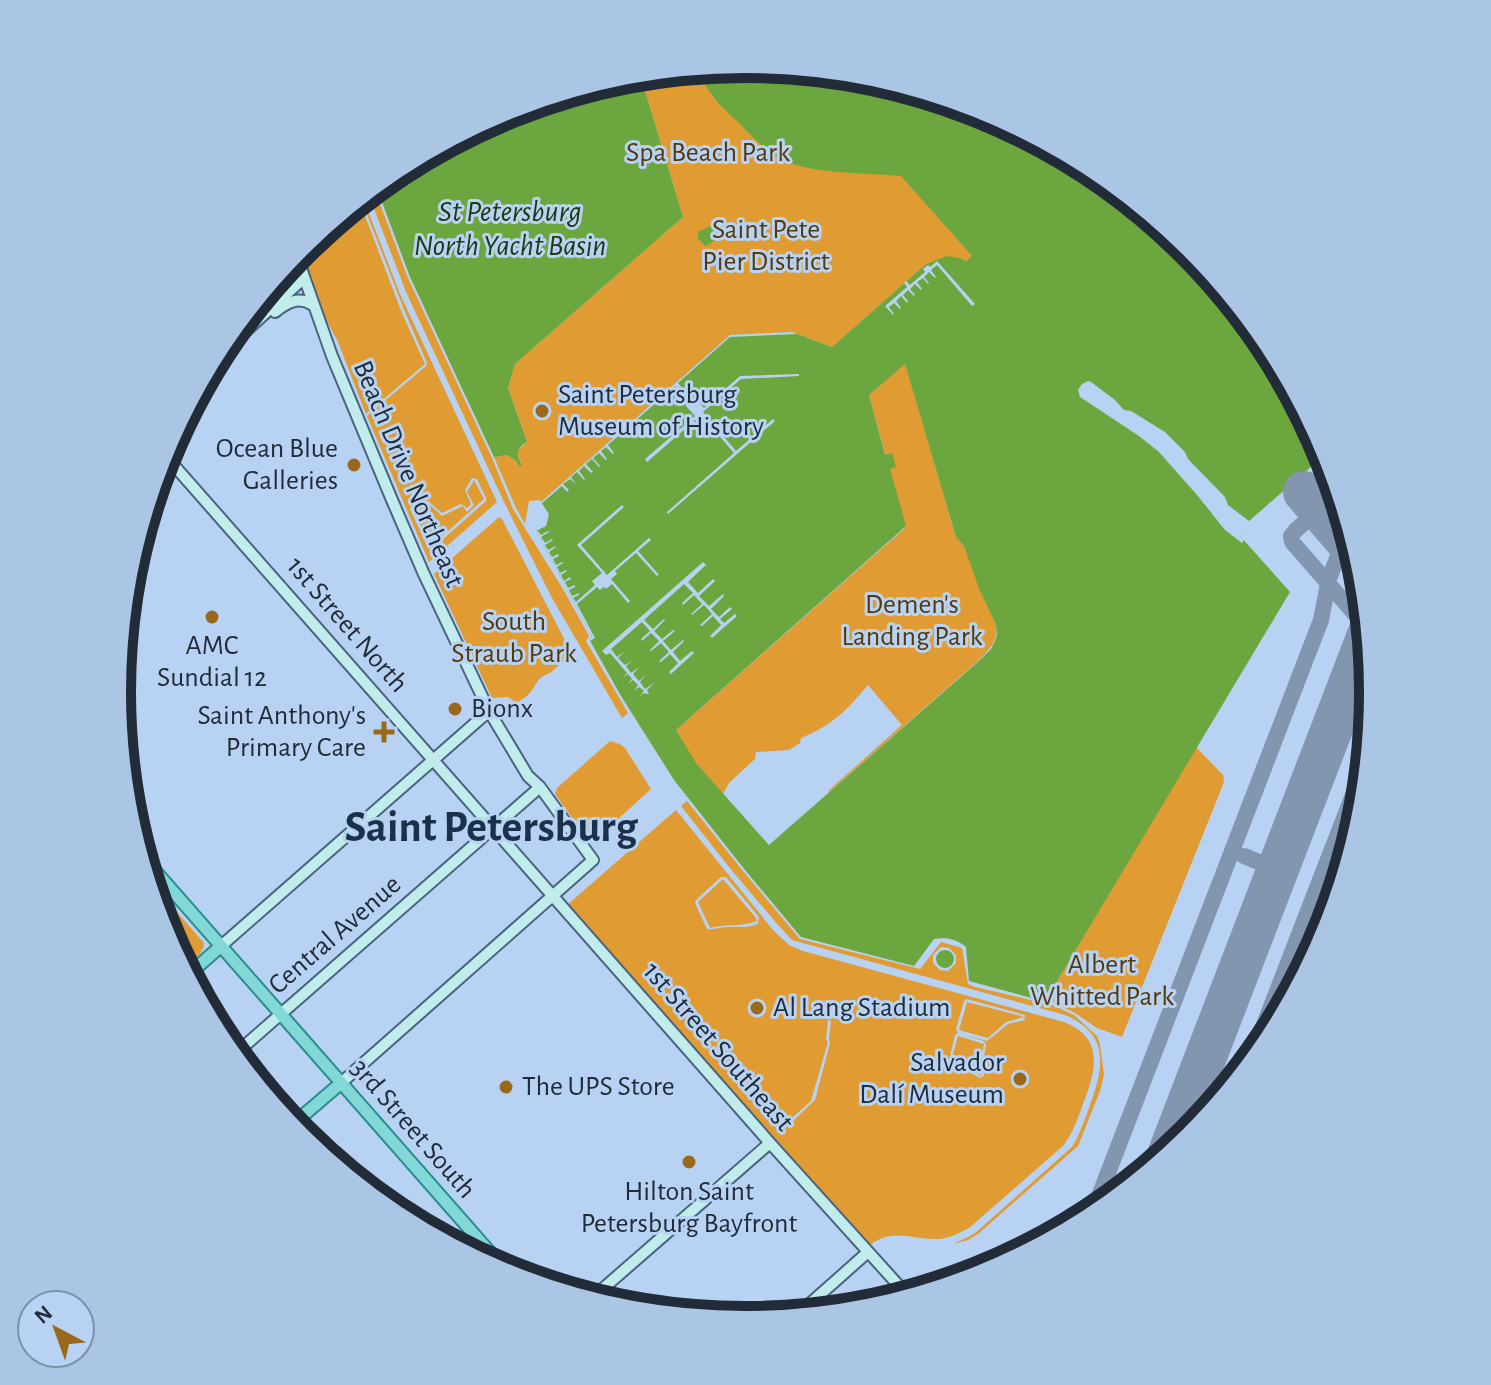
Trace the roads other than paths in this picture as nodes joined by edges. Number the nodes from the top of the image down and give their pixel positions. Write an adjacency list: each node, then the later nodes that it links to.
1 (301, 269): 2 (street, Beach Drive Northeast)
2 (304, 278): 3 (street, Beach Drive Northeast); 4 (street)
3 (313, 305): 4 (street); 6 (street, Beach Drive Northeast)
4 (252, 327)
5 (175, 466): 7 (street, 1st Street North)
6 (489, 711): 7 (street); 8 (street, Beach Drive Northeast)
7 (433, 760): 9 (street, 1st Street North); 12 (street)
8 (540, 787): 9 (street, Central Avenue); 11 (street, Beach Drive Northeast)
9 (493, 828): 11 (street, 1st Street Southeast); 14 (street, Central Avenue)
10 (160, 876): 12 (main road, 3rd Street South)
11 (553, 896): 16 (street); 18 (street, 1st Street Southeast)
12 (221, 946): 13 (main road); 14 (main road, 3rd Street South)
13 (196, 968)
14 (281, 1015): 15 (street, Central Avenue); 16 (main road, 3rd Street South)
15 (244, 1047)
16 (341, 1083): 17 (main road); 19 (main road, 3rd Street South)
17 (301, 1117)
18 (770, 1143): 20 (street, 1st Street Southeast); 22 (street)
19 (488, 1250)
20 (868, 1252): 21 (street, 1st Street Southeast); 23 (street)
21 (900, 1287)
22 (602, 1290)
23 (810, 1304)

